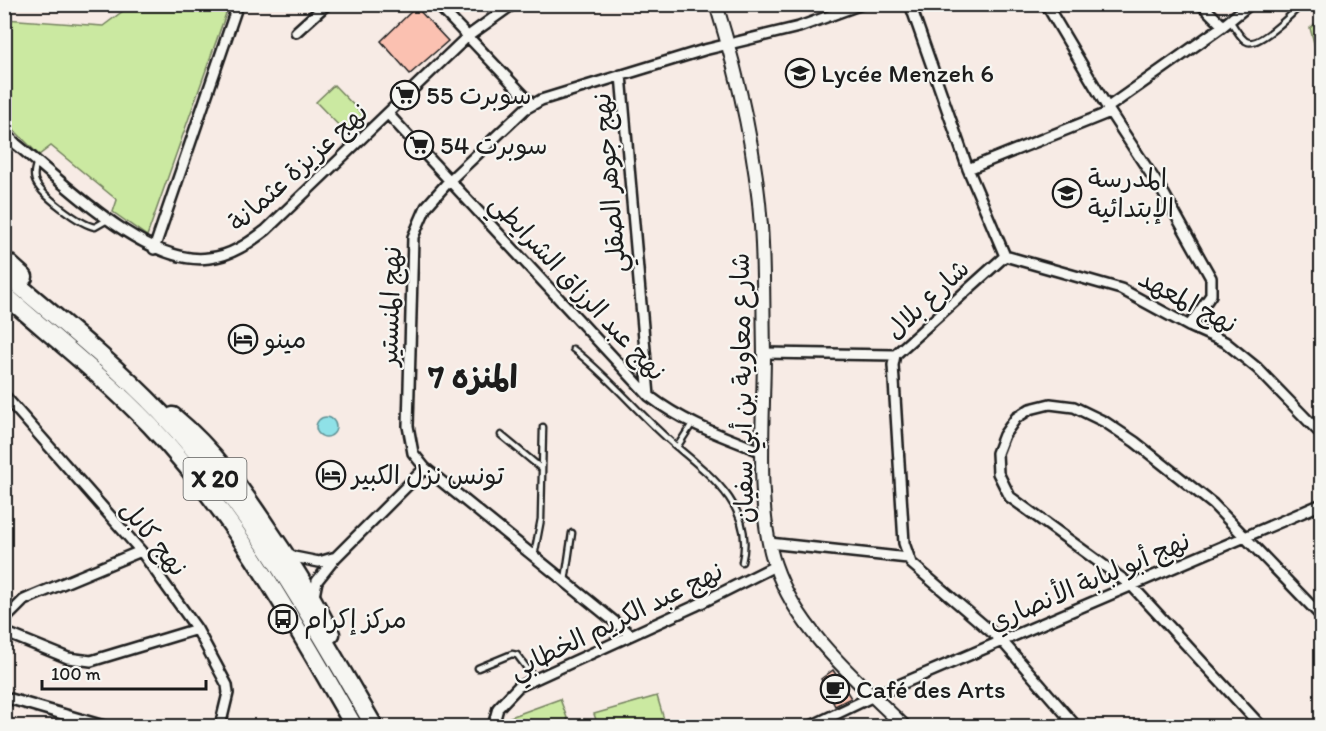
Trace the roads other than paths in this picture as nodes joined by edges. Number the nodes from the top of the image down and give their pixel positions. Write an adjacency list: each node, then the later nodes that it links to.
1 (238, 4): 25 (street)
2 (327, 4): 13 (street)
3 (437, 4): 14 (street)
4 (513, 4): 14 (street, نهج عزيزة عثمانة)
5 (716, 4): 15 (main road, شارع معاوية بن أبي سفيان)
6 (862, 4): 15 (street, نهج المنستير)
7 (910, 4): 22 (street, شارع بلال)
8 (1046, 4): 18 (street)
9 (1201, 4): 12 (street)
10 (1250, 4): 12 (street)
11 (1302, 4): 12 (lane)
12 (1230, 20): 18 (street)
13 (296, 32)
14 (467, 37): 17 (street); 19 (street, نهج عزيزة عثمانة)
15 (729, 45): 16 (street, نهج المنستير); 34 (main road, شارع معاوية بن أبي سفيان)
16 (621, 75): 17 (street, نهج المنستير); 39 (street, نهج جوهر الصقلي)
17 (532, 104): 23 (street, نهج المنستير)
18 (1108, 110): 22 (street); 31 (street)
19 (388, 114): 23 (street, نهج عبد الرزاق الشرايطي); 25 (street, نهج عزيزة عثمانة)
20 (4, 132): 21 (street, نهج عزيزة عثمانة)
21 (37, 161): 24 (street, نهج عزيزة عثمانة); 24 (lane)
22 (968, 169): 26 (street, شارع بلال)
23 (449, 181): 39 (street, نهج عبد الرزاق الشرايطي); 46 (street, نهج المنستير)
24 (109, 219): 25 (street, نهج عزيزة عثمانة)
25 (154, 249)
26 (1005, 256): 31 (street, نهج المعهد); 36 (street, شارع بلال)
27 (4, 259): 32 (highway)
28 (4, 273): 32 (highway, X 20)
29 (4, 294): 35 (highway, X 20)
30 (4, 306): 35 (highway)
31 (1189, 326): 43 (street, نهج المعهد)
32 (86, 343): 37 (highway, X 20)
33 (573, 348): 44 (lane)
34 (764, 353): 36 (street); 45 (main road, شارع معاوية بن أبي سفيان)
35 (73, 355): 74 (highway, X 20)
36 (895, 355): 56 (street, شارع بلال)
37 (107, 362): 53 (highway); 75 (highway, X 20)
38 (4, 395): 52 (street, نهج كابل)
39 (649, 396): 40 (street, نهج عبد الرزاق الشرايطي)
40 (692, 424): 44 (lane); 45 (street, نهج عبد الرزاق الشرايطي)
41 (543, 427): 47 (lane)
42 (501, 435): 47 (lane)
43 (1322, 435)
44 (677, 447): 57 (lane)
45 (763, 452): 51 (main road, شارع معاوية بن أبي سفيان)
46 (425, 468): 54 (street, نهج المنستير); 55 (street)
47 (542, 469): 54 (lane)
48 (1322, 504): 50 (street, نهج أبو لبابة الأنصاري)
49 (572, 533): 59 (lane)
50 (1246, 536): 60 (street, نهج أبو لبابة الأنصاري); 60 (street); 62 (street)
51 (768, 543): 56 (street); 58 (main road, شارع معاوية بن أبي سفيان)
52 (141, 551): 63 (street); 64 (street, نهج كابل)
53 (285, 554): 55 (street); 61 (highway)
54 (534, 556): 59 (street, نهج المنستير)
55 (336, 557): 61 (street)
56 (908, 558): 67 (street)
57 (742, 562)
58 (775, 566): 66 (street, نهج عبد الكريم الخطابي); 70 (main road, شارع معاوية بن أبي سفيان)
59 (565, 581): 66 (street, نهج المنستير)
60 (1132, 586): 67 (street, نهج أبو لبابة الأنصاري); 80 (street)
61 (314, 599): 75 (highway)
62 (1322, 617)
63 (4, 620)
64 (197, 629): 65 (street); 73 (street, نهج كابل)
65 (4, 632)
66 (631, 635): 69 (street, نهج عبد الكريم الخطابي)
67 (1002, 641): 70 (street, نهج أبو لبابة الأنصاري); 79 (street)
68 (478, 668): 69 (lane)
69 (535, 679): 76 (street, نهج عبد الكريم الخطابي)
70 (873, 696): 77 (street, نهج أبو لبابة الأنصاري); 78 (main road, شارع معاوية بن أبي سفيان)
71 (4, 697): 72 (street)
72 (104, 726)
73 (220, 726)
74 (354, 726)
75 (375, 726)
76 (493, 726)
77 (811, 726)
78 (904, 726)
79 (1076, 726)
80 (1261, 726)

